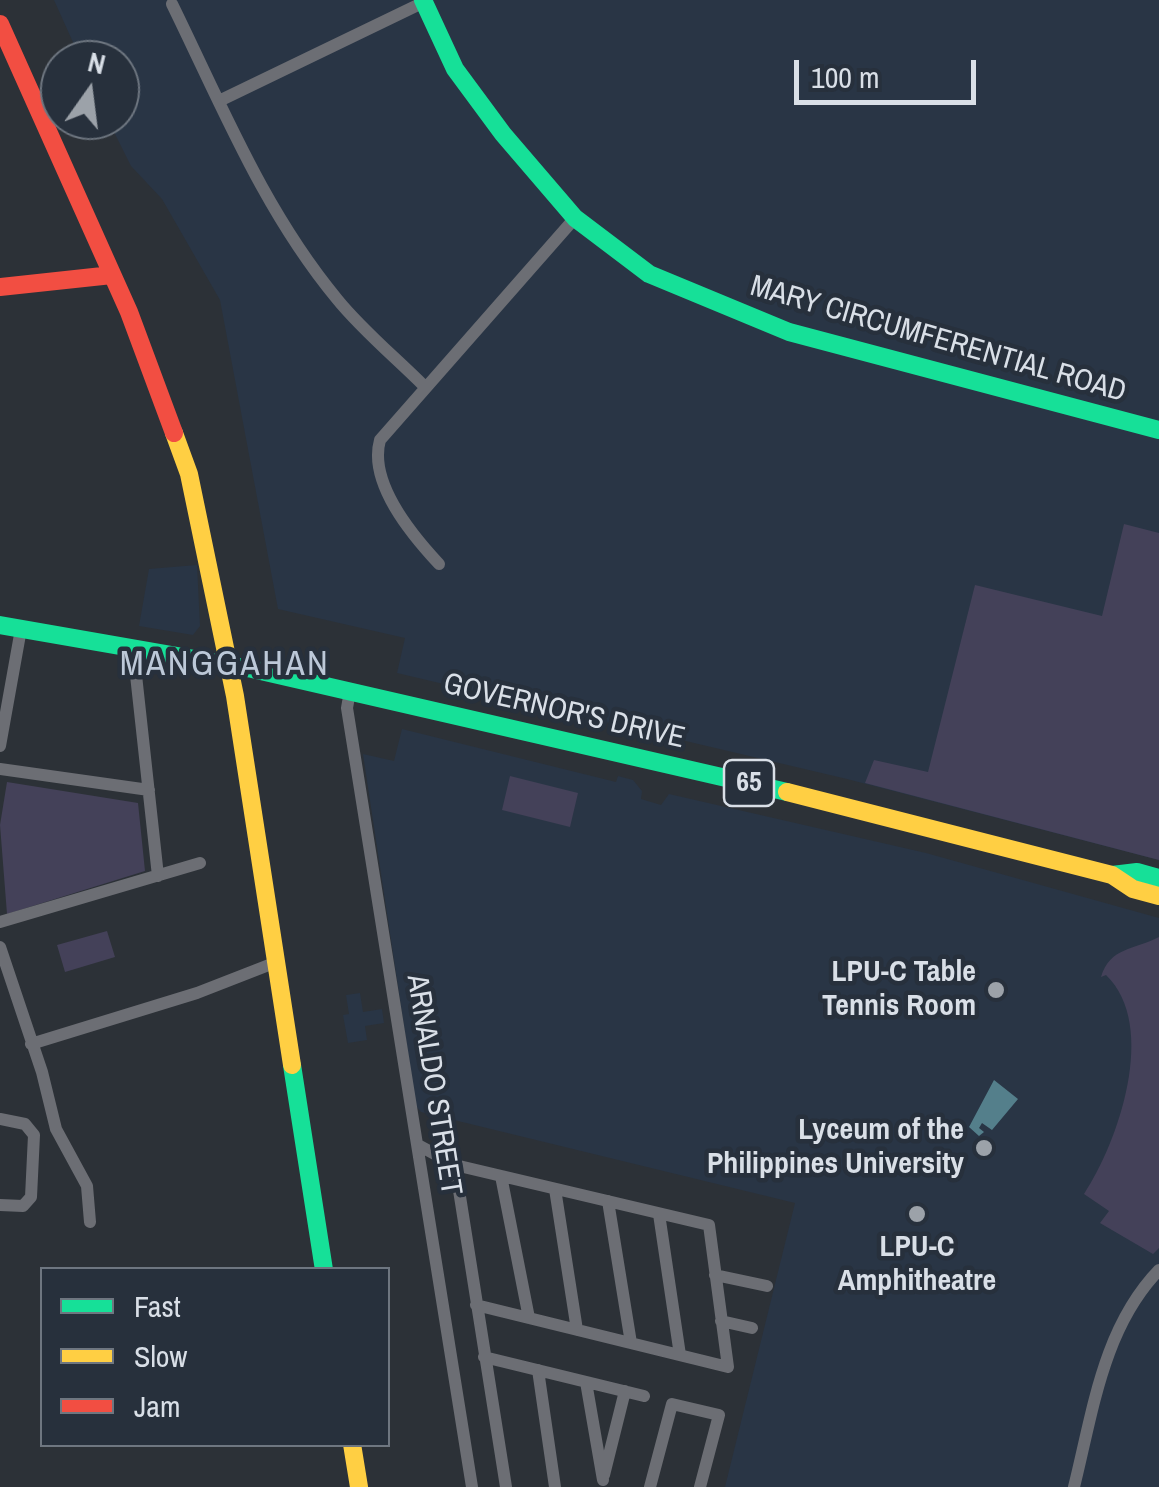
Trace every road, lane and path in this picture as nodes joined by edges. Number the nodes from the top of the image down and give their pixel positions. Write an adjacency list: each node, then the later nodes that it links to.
1 (423, 1): 4 (street); 5 (main road, MARY CIRCUMFERENTIAL ROAD)
2 (172, 4): 4 (street)
3 (0, 24): 6 (main road)
4 (219, 101): 8 (street)
5 (575, 218): 8 (street); 9 (main road, MARY CIRCUMFERENTIAL ROAD)
6 (112, 275): 7 (main road); 14 (main road)
7 (0, 287)
8 (424, 386): 10 (street)
9 (1159, 430)
10 (439, 564)
11 (0, 625): 12 (main road, GOVERNOR'S DRIVE / 65)
12 (22, 629): 13 (main road, GOVERNOR'S DRIVE / 65); 16 (street)
13 (138, 649): 14 (main road, GOVERNOR'S DRIVE / 65); 18 (street)
14 (228, 665): 15 (main road, GOVERNOR'S DRIVE / 65); 26 (main road)
15 (350, 691): 20 (main road, GOVERNOR'S DRIVE / 65); 29 (street, ARNALDO STREET)
16 (0, 746)
17 (0, 769): 18 (street)
18 (149, 790): 21 (street)
19 (200, 863): 21 (street)
20 (1112, 875): 22 (main road, GOVERNOR'S DRIVE / 65); 23 (main road, GOVERNOR'S DRIVE / 65)
21 (158, 876): 24 (street)
22 (1159, 878)
23 (1159, 896)
24 (0, 922)
25 (0, 947): 27 (street)
26 (274, 963): 27 (street); 37 (main road)
27 (31, 1044): 36 (street)
28 (0, 1120): 34 (street)
29 (418, 1145): 30 (street); 56 (street, ARNALDO STREET)
30 (456, 1164): 31 (street); 41 (street)
31 (501, 1176): 32 (street); 42 (street)
32 (555, 1189): 33 (street); 45 (street)
33 (608, 1201): 35 (street); 46 (street)
34 (0, 1206)
35 (659, 1214): 39 (street); 47 (street)
36 (90, 1222)
37 (324, 1267)
38 (1159, 1270): 61 (street)
39 (715, 1275): 40 (street); 43 (street)
40 (767, 1286)
41 (476, 1305): 42 (street); 48 (street)
42 (529, 1318): 45 (street)
43 (722, 1321): 44 (street); 47 (street)
44 (752, 1328)
45 (577, 1330): 46 (street)
46 (631, 1343): 47 (street)
47 (680, 1355)
48 (484, 1357): 49 (street); 57 (street)
49 (538, 1370): 50 (street); 58 (street)
50 (586, 1382): 51 (street); 54 (street)
51 (625, 1391): 52 (street); 54 (street)
52 (644, 1396)
53 (352, 1447): 55 (main road)
54 (602, 1483)
55 (359, 1487)
56 (472, 1487)
57 (506, 1487)
58 (555, 1487)
59 (650, 1487): 60 (street)
60 (700, 1487)
61 (1074, 1487)

